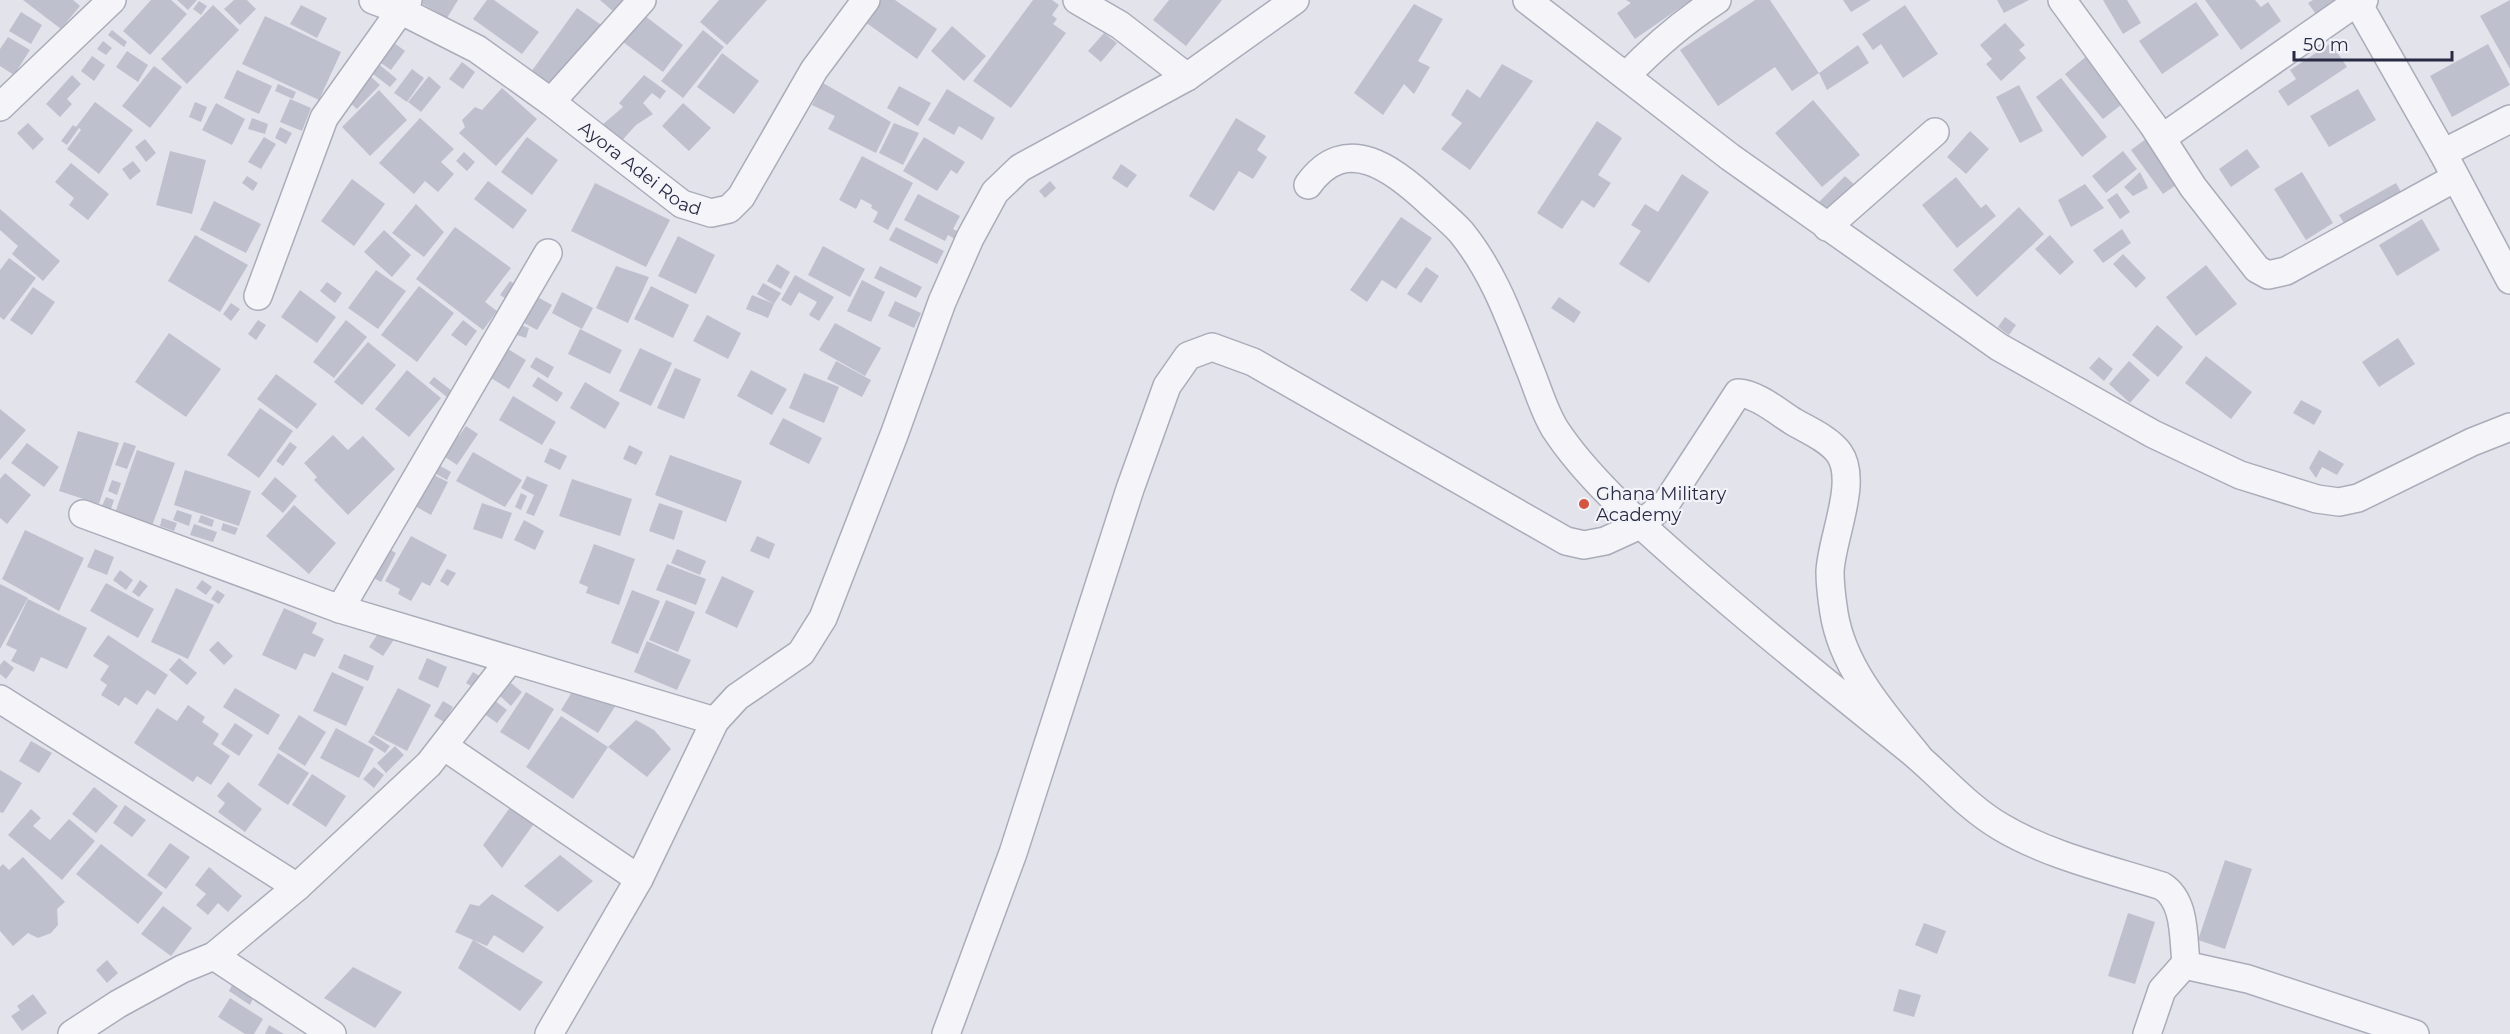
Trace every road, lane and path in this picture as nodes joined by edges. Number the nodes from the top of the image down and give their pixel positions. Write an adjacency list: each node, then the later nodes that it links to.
1 (112, 0): 15 (street)
2 (373, 0): 11 (street, Ayora Adei Road)
3 (642, 0): 14 (street)
4 (866, 0): 14 (street, Ayora Adei Road)
5 (1077, 0): 13 (street)
6 (1295, 0): 13 (street)
7 (1527, 0): 12 (street)
8 (1717, 0): 12 (street)
9 (2062, 0): 18 (street)
10 (2359, 0): 18 (street); 19 (street)
11 (404, 5): 14 (street, Ayora Adei Road); 25 (street)
12 (1626, 76): 22 (street)
13 (1187, 77): 32 (street)
14 (551, 102)
15 (0, 107)
16 (2510, 119): 19 (street)
17 (1935, 132): 22 (street)
18 (2162, 138): 20 (street)
19 (2443, 153): 20 (street)
20 (2455, 178): 24 (street)
21 (1308, 186): 28 (street)
22 (1827, 227): 26 (street)
23 (548, 253): 29 (street)
24 (2510, 280)
25 (258, 296)
26 (2510, 427)
27 (83, 514): 29 (street)
28 (1640, 525): 34 (street); 34 (street); 42 (street)
29 (340, 609): 30 (street)
30 (509, 661): 32 (street); 33 (street)
31 (0, 699): 36 (street)
32 (715, 721): 35 (street)
33 (445, 747): 35 (street); 36 (street)
34 (1918, 756): 38 (street)
35 (639, 879): 41 (street)
36 (297, 887): 37 (street)
37 (214, 956): 39 (street); 40 (street)
38 (2186, 963): 43 (street); 44 (street)
39 (72, 1034)
40 (332, 1034)
41 (549, 1034)
42 (946, 1034)
43 (2146, 1034)
44 (2415, 1034)

